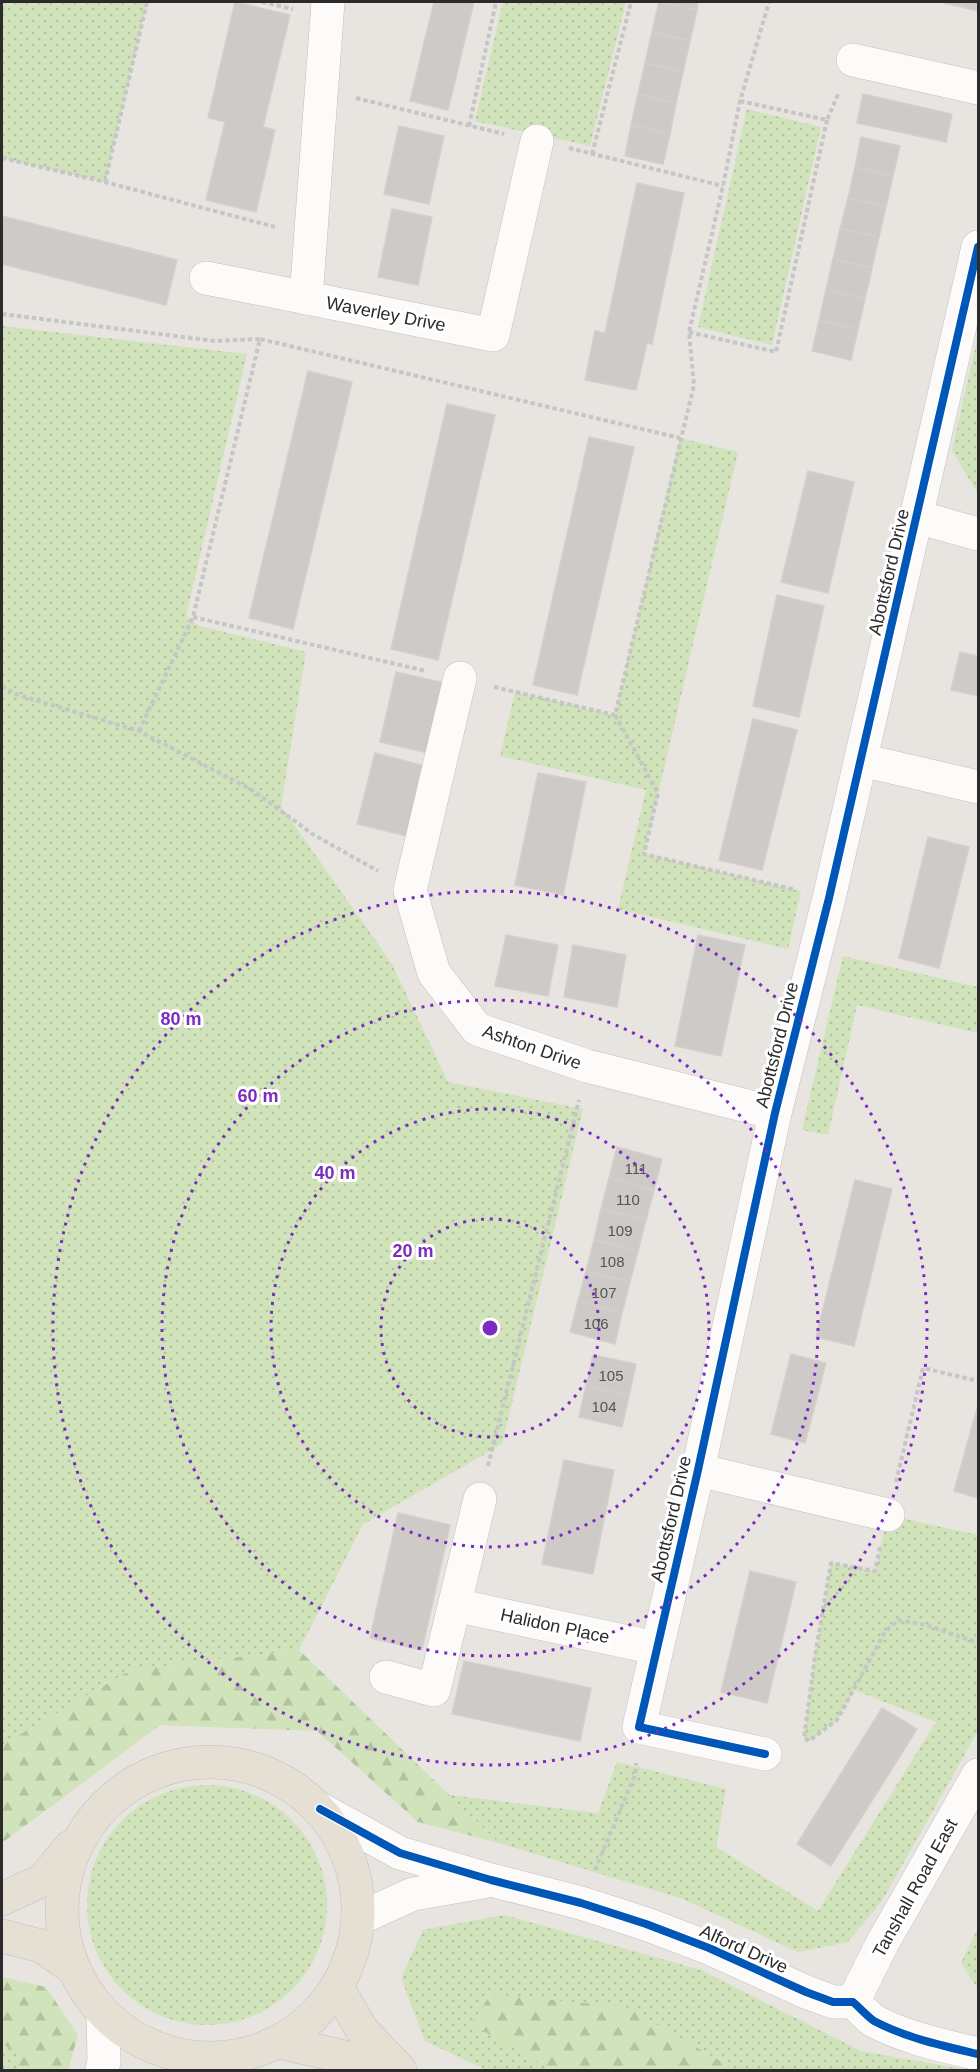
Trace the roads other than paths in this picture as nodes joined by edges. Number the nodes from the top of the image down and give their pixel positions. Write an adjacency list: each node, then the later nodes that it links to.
1 (328, 2): 7 (street, Waverley Drive)
2 (853, 60): 3 (street)
3 (978, 88)
4 (537, 141): 7 (street, Waverley Drive)
5 (978, 247): 8 (street, Abottsford Drive)
6 (206, 278): 7 (street)
7 (306, 298)
8 (917, 517): 9 (street); 11 (street, Abottsford Drive)
9 (978, 534)
10 (460, 678): 13 (street, Ashton Drive)
11 (861, 760): 12 (street); 13 (street, Abottsford Drive)
12 (978, 787)
13 (775, 1113): 14 (street, Abottsford Drive)
14 (699, 1470): 16 (street, Abottsford Drive); 18 (street, Abottsford Drive)
15 (480, 1499): 17 (street)
16 (888, 1515)
17 (455, 1605): 18 (street, Halidon Place); 19 (street)
18 (656, 1648): 20 (street, Abottsford Drive)
19 (386, 1677)
20 (765, 1754)
21 (978, 1775): 30 (street, Tanshall Road East)
22 (320, 1809): 23 (main road); 24 (street, Alford Drive); 26 (main road)
23 (86, 1827): 25 (main road); 28 (main road)
24 (491, 1880): 26 (street); 30 (street, Alford Drive)
25 (2, 1899)
26 (358, 1919): 29 (main road)
27 (2, 1936): 28 (main road)
28 (73, 1968): 31 (main road)
29 (337, 1987): 32 (main road); 37 (main road)
30 (853, 2002): 33 (street)
31 (103, 2013): 34 (main road); 35 (street)
32 (278, 2042): 34 (main road); 36 (main road)
33 (978, 2054)
34 (210, 2064)
35 (102, 2070)
36 (380, 2070)
37 (400, 2070)

